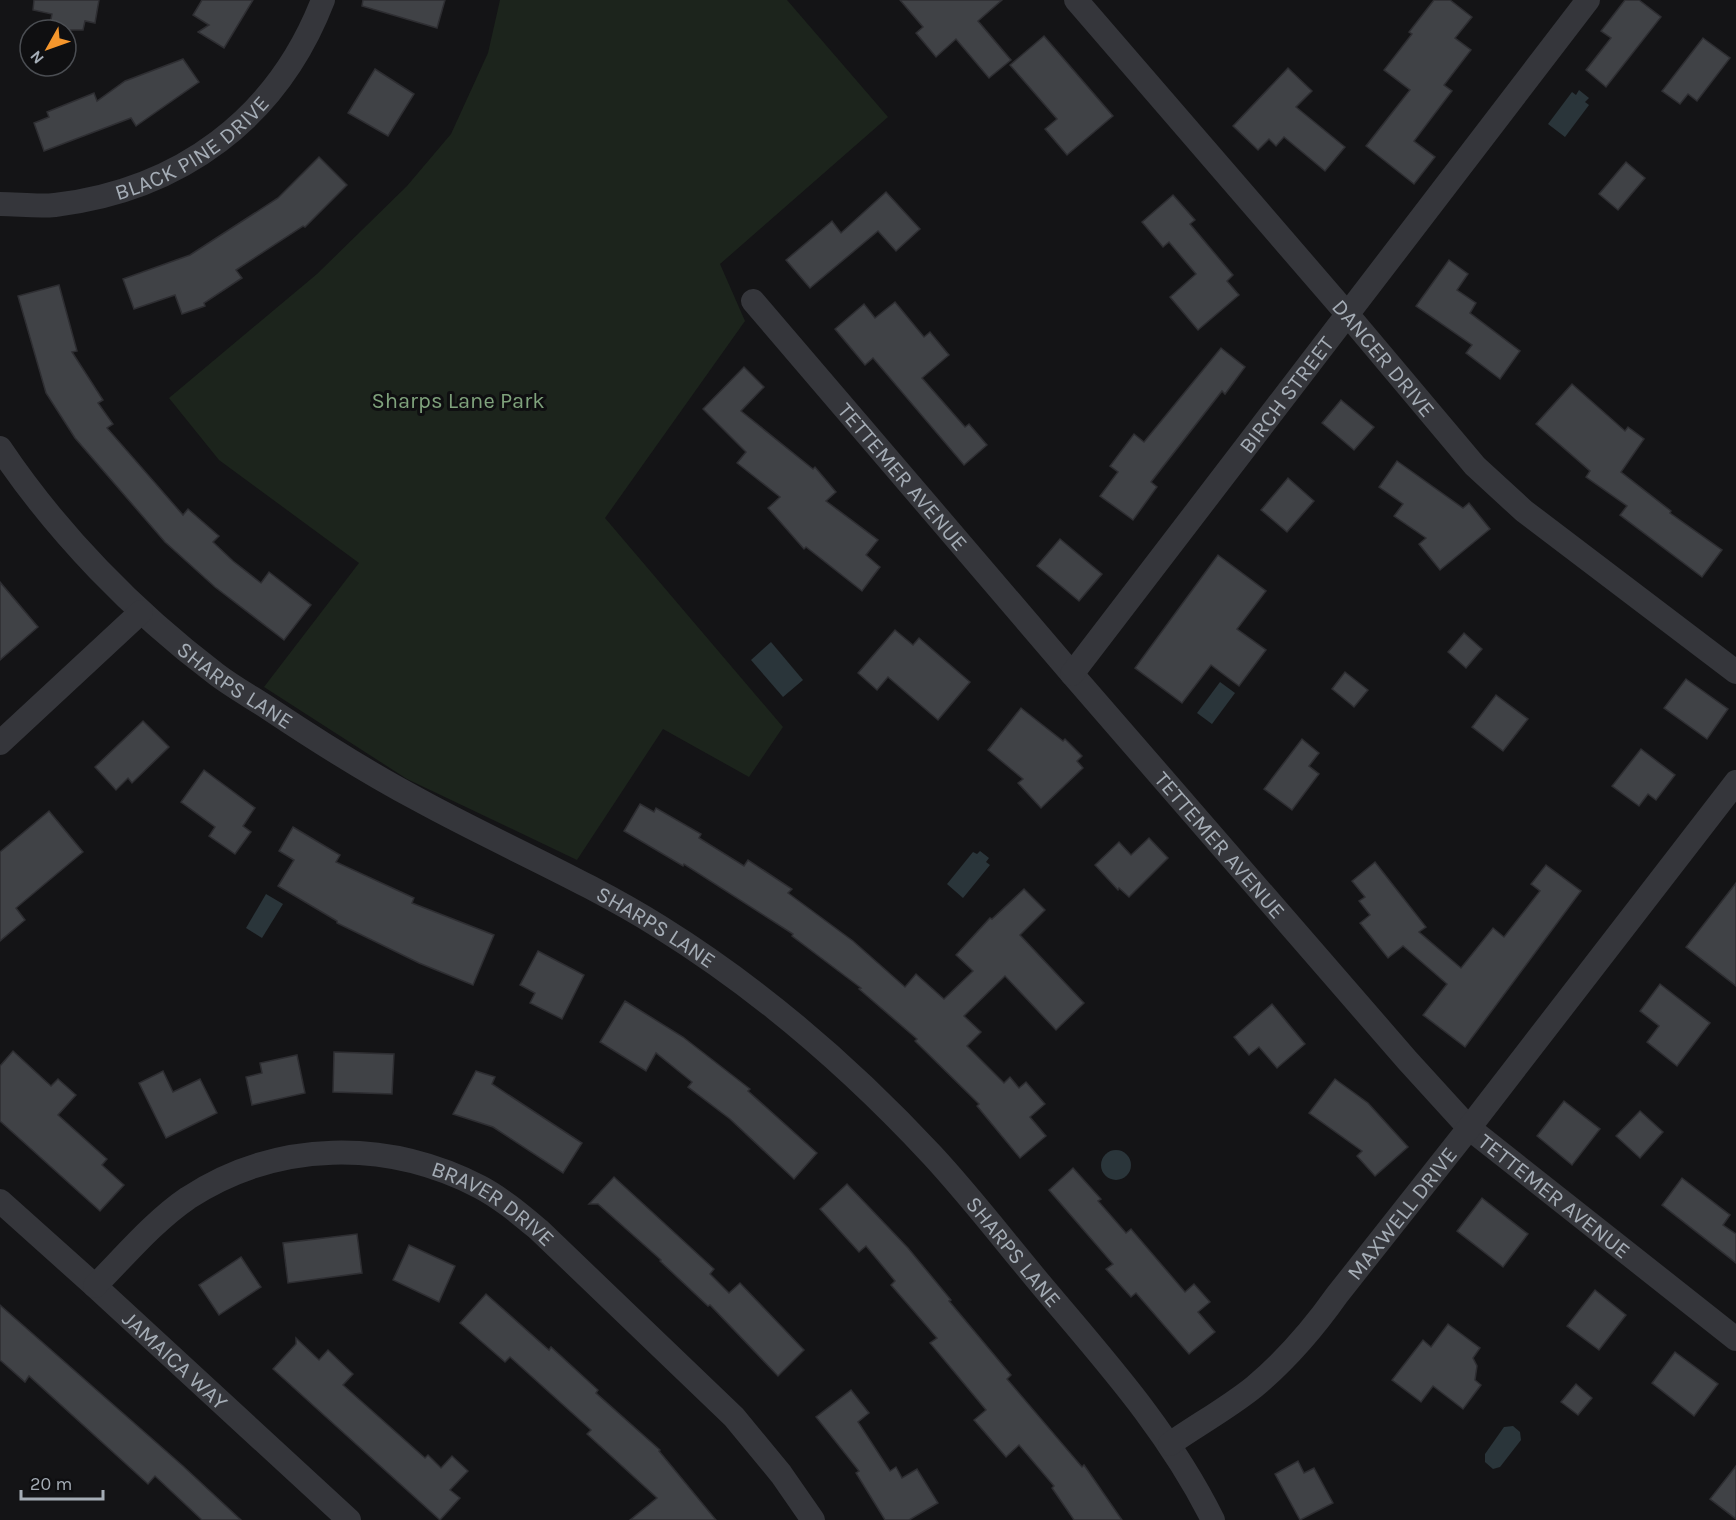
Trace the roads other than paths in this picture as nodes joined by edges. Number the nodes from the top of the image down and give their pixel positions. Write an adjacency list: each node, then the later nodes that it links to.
1 (323, 0): 4 (street, BLACK PINE DRIVE)
2 (1076, 0): 6 (street, DANCER DRIVE)
3 (1588, 0): 6 (street, BIRCH STREET)
4 (0, 204)
5 (753, 301): 10 (street, TETTEMER AVENUE)
6 (1348, 315): 9 (street, DANCER DRIVE); 10 (street, BIRCH STREET)
7 (0, 448): 8 (street, SHARPS LANE)
8 (141, 612): 11 (street); 17 (street, SHARPS LANE)
9 (1736, 672)
10 (1072, 674): 13 (street, TETTEMER AVENUE)
11 (0, 743)
12 (1736, 782): 13 (street, MAXWELL DRIVE)
13 (1469, 1128): 16 (street, TETTEMER AVENUE); 17 (street, MAXWELL DRIVE)
14 (0, 1201): 15 (street, JAMAICA WAY)
15 (95, 1286): 18 (street, JAMAICA WAY); 19 (street, BRAVER DRIVE)
16 (1736, 1339)
17 (1170, 1444): 20 (street, SHARPS LANE)
18 (349, 1520)
19 (813, 1520)
20 (1213, 1520)

